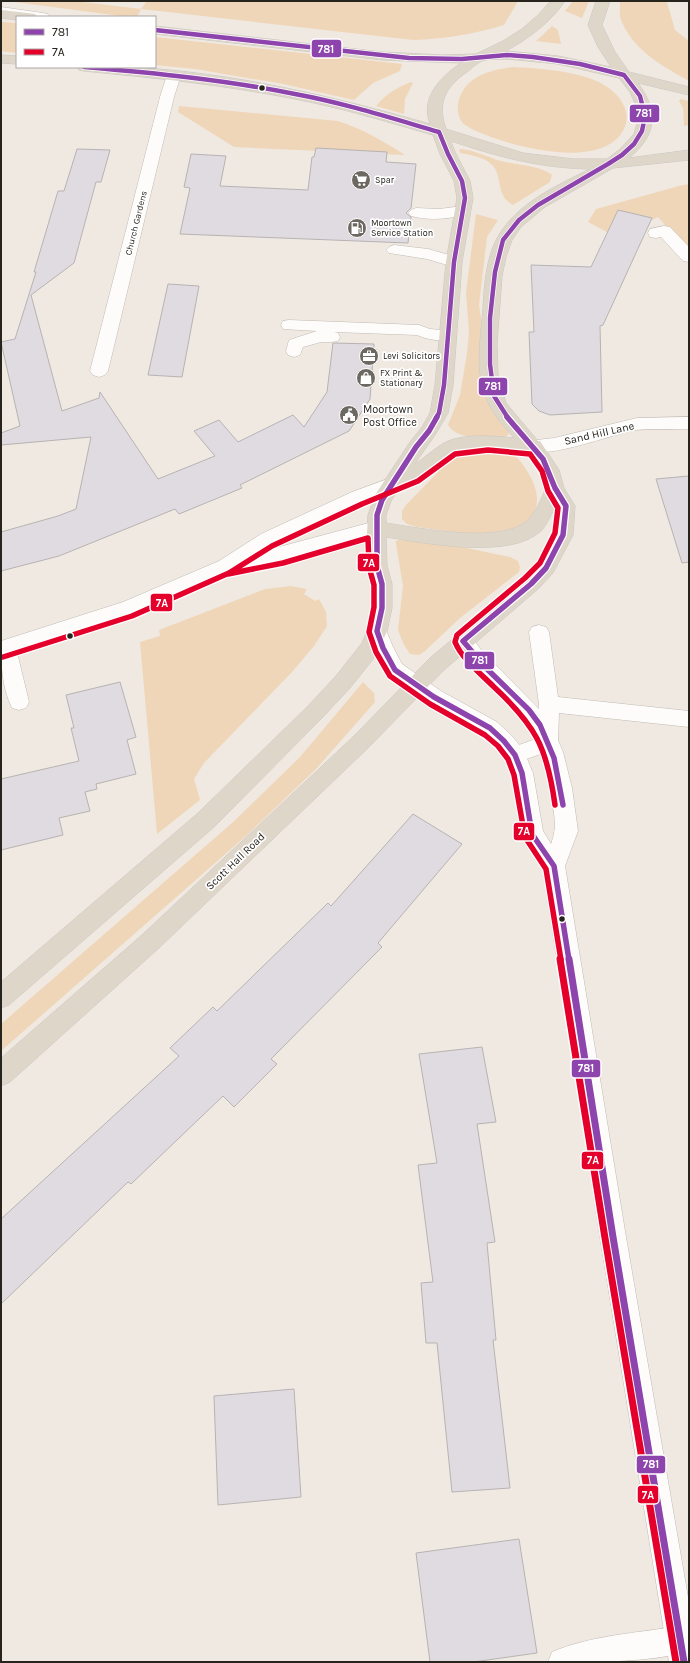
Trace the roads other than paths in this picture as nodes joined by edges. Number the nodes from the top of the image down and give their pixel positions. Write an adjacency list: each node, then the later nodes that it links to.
1 (558, 1): 7 (highway)
2 (603, 1): 12 (highway)
3 (1, 13): 4 (highway); 5 (street)
4 (23, 16)
5 (32, 16)
6 (156, 30): 7 (highway)
7 (480, 57): 12 (highway); 14 (highway)
8 (1, 59): 9 (highway)
9 (16, 60)
10 (95, 68): 11 (highway)
11 (174, 75): 14 (highway); 27 (street, Church Gardens)
12 (624, 75): 13 (highway); 16 (highway)
13 (689, 91)
14 (440, 132): 16 (highway); 17 (highway)
15 (689, 156): 16 (highway)
16 (612, 163): 29 (highway, Scott Hall Road)
17 (462, 211): 18 (lane); 22 (highway)
18 (416, 213)
19 (656, 233): 21 (street)
20 (394, 250): 22 (lane)
21 (689, 257)
22 (454, 262): 25 (highway)
23 (289, 325): 24 (lane)
24 (428, 334): 25 (lane); 26 (lane)
25 (448, 335): 30 (highway)
26 (294, 351)
27 (99, 371)
28 (689, 423): 29 (street, Sand Hill Lane)
29 (534, 446): 30 (highway); 31 (highway, Scott Hall Road)
30 (393, 484): 32 (highway); 33 (street)
31 (555, 488): 32 (highway); 36 (highway, Scott Hall Road)
32 (376, 528): 33 (street); 34 (highway)
33 (226, 566): 37 (street)
34 (377, 631): 38 (street); 45 (highway)
35 (539, 632): 40 (lane)
36 (463, 641): 38 (highway, Scott Hall Road); 42 (street)
37 (3, 649): 39 (lane)
38 (416, 686): 43 (street); 46 (highway, Scott Hall Road)
39 (18, 702)
40 (548, 704): 41 (lane); 42 (lane)
41 (689, 719)
42 (548, 743): 43 (lane); 44 (street)
43 (515, 755): 44 (street)
44 (554, 866): 47 (street)
45 (1, 998)
46 (1, 1074)
47 (682, 1651): 48 (lane)
48 (562, 1662)

